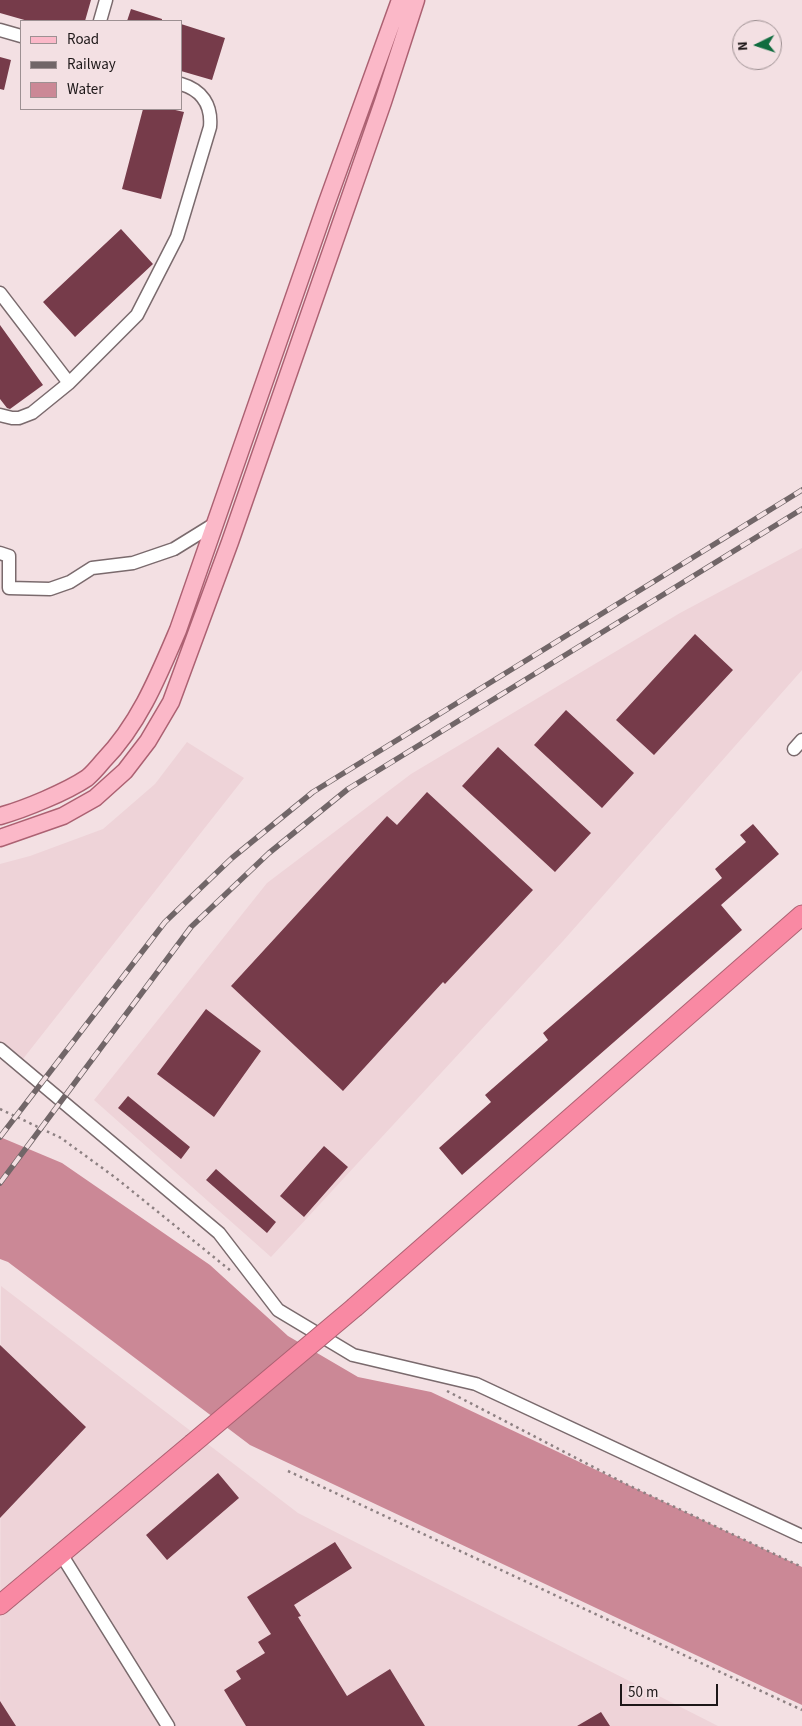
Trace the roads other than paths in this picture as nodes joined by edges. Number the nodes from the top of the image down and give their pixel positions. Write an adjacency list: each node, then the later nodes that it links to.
1 (106, 0): 4 (street)
2 (400, 0): 11 (main road)
3 (416, 0): 14 (main road)
4 (100, 20)
5 (0, 30): 6 (street)
6 (20, 36)
7 (182, 84): 9 (street)
8 (0, 293): 9 (street)
9 (69, 383): 10 (street)
10 (0, 415)
11 (216, 523): 12 (street); 13 (main road)
12 (0, 552)
13 (0, 816)
14 (0, 838)
15 (802, 915): 17 (highway, bridge)
16 (0, 1049): 18 (street)
17 (192, 1444): 19 (highway); 20 (highway)
18 (802, 1536)
19 (61, 1554): 21 (highway); 22 (street)
20 (0, 1593)
21 (0, 1605)
22 (168, 1726)

